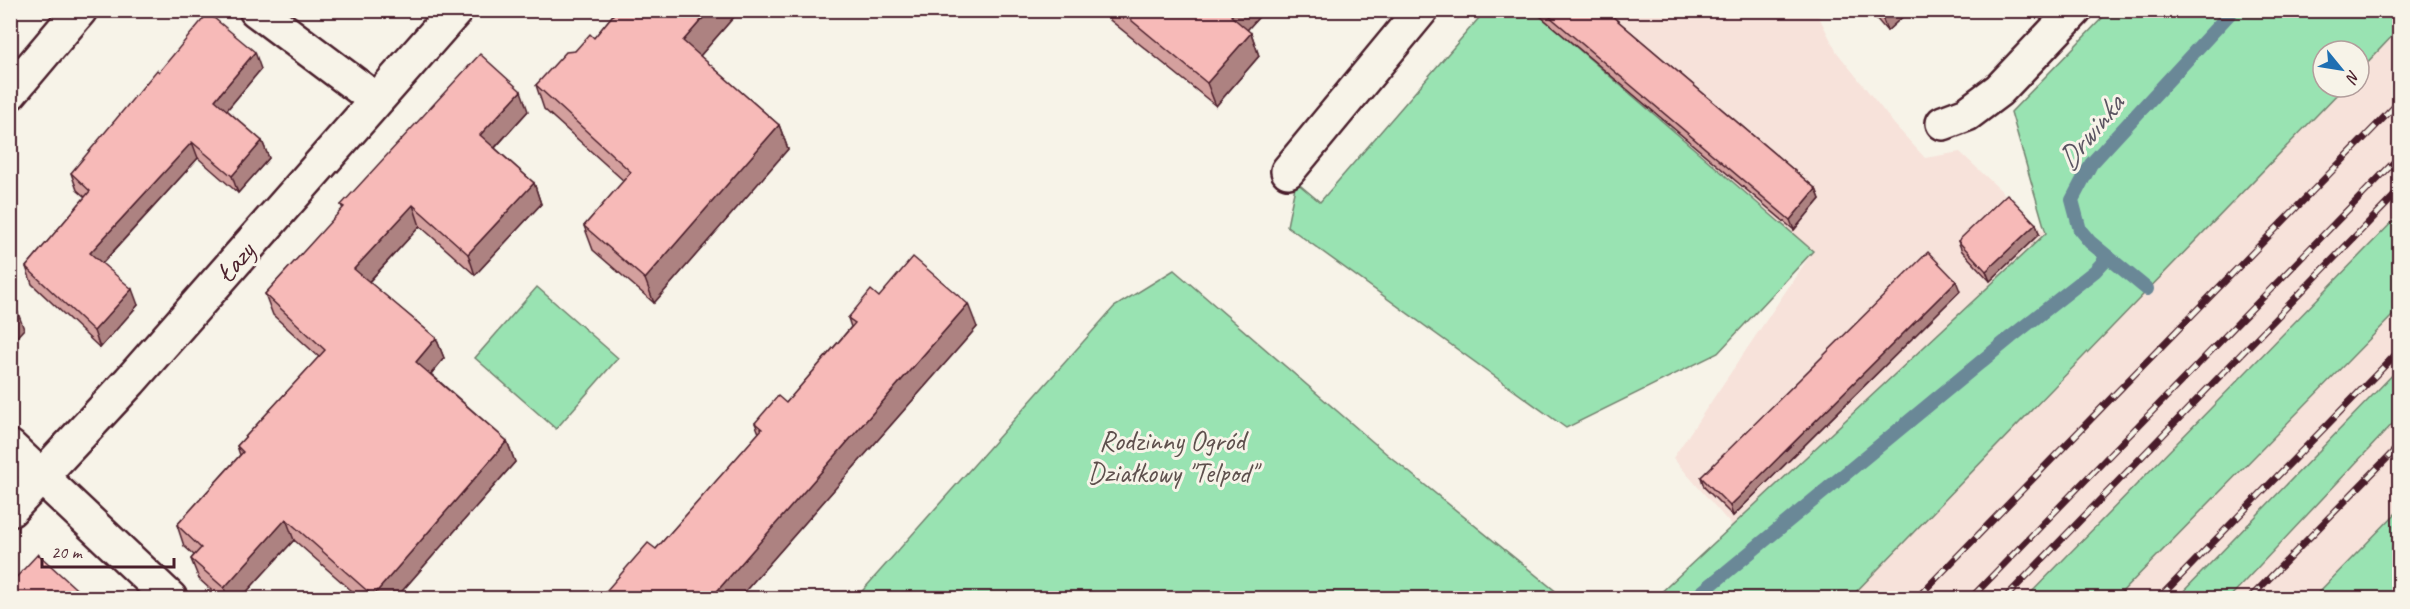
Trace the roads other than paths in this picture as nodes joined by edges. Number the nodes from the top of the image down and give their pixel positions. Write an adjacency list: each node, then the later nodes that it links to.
1 (80, 10): 6 (street)
2 (256, 10): 7 (street)
3 (456, 10): 7 (street, Łazy)
4 (1420, 10): 9 (street)
5 (2075, 10): 8 (street)
6 (10, 93)
7 (376, 100): 11 (street, Łazy)
8 (1943, 123)
9 (1288, 171)
10 (10, 447): 11 (street)
11 (42, 475): 12 (street, Łazy); 13 (street)
12 (10, 510)
13 (170, 598)

